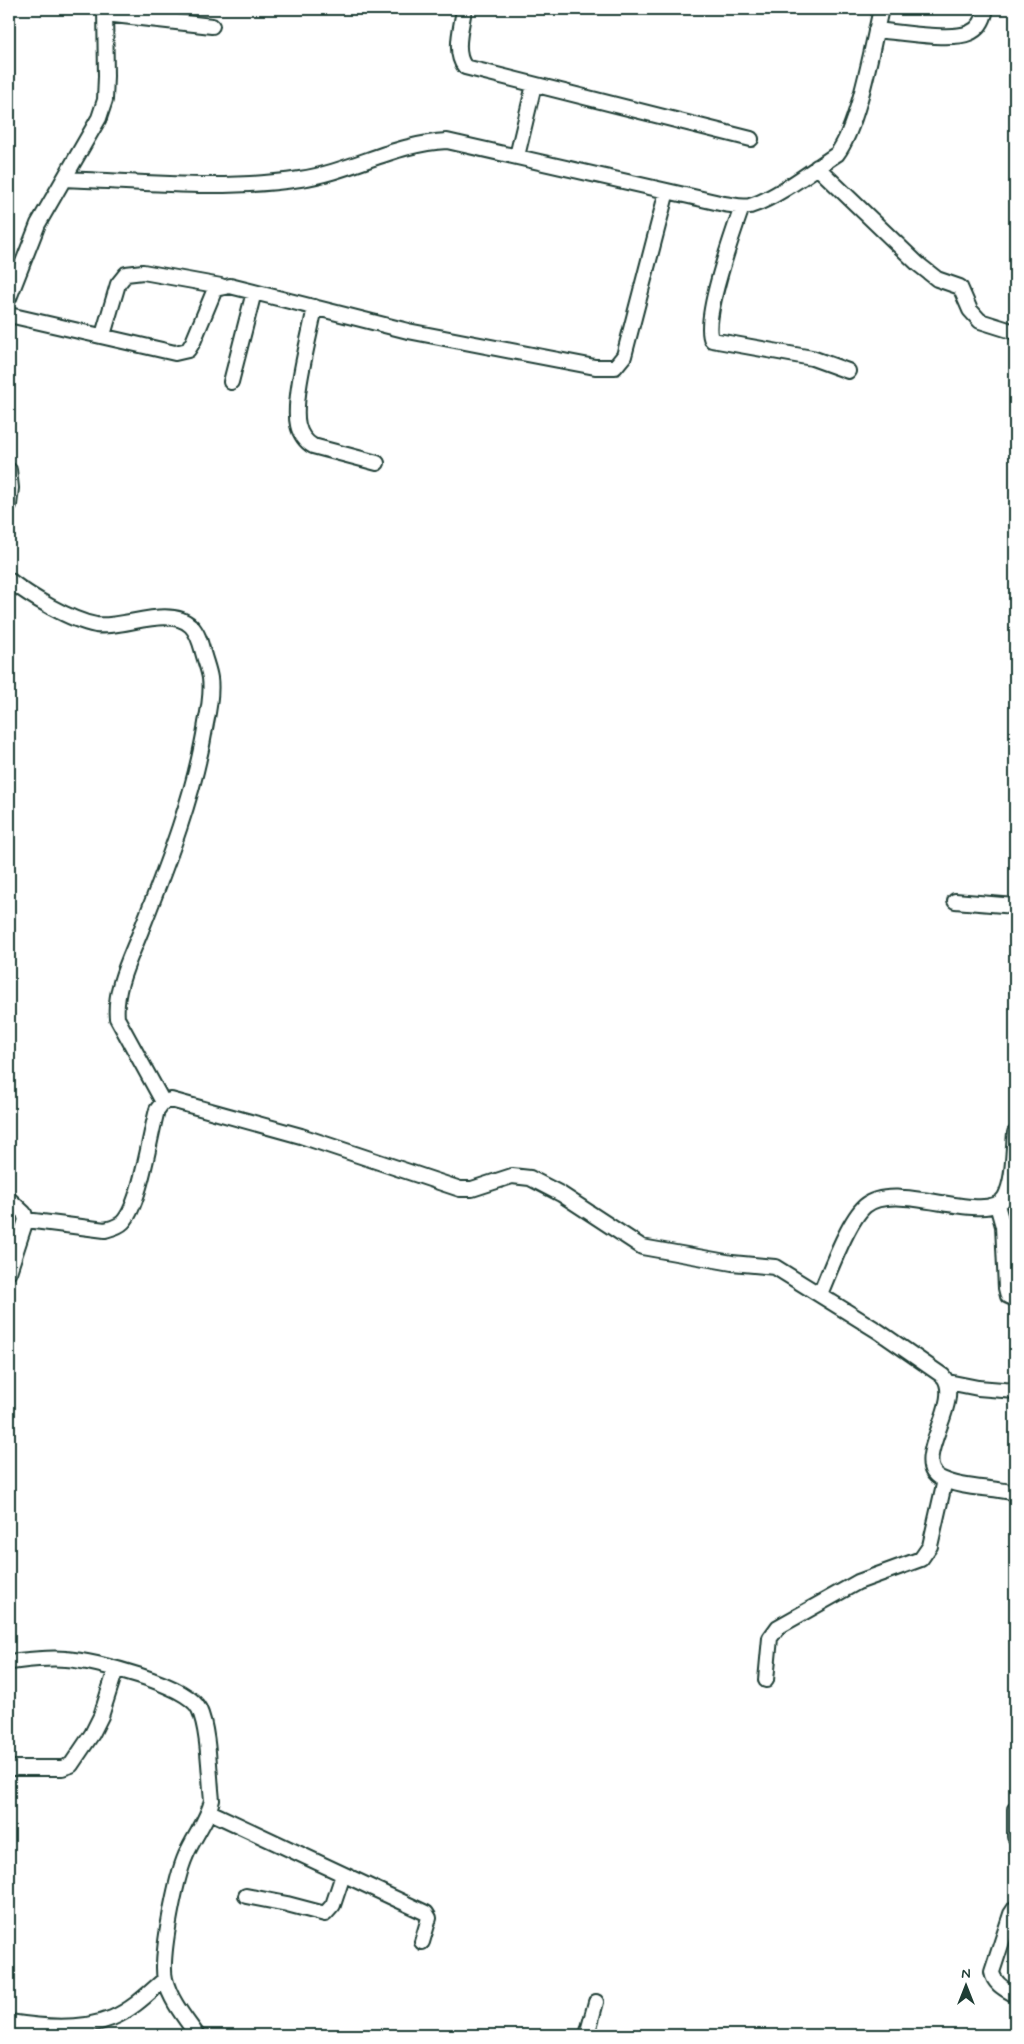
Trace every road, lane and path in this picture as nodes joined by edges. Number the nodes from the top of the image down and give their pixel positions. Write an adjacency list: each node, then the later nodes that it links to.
1 (464, 9): 7 (street)
2 (881, 9): 6 (street)
3 (986, 9): 6 (street)
4 (105, 11): 5 (street); 11 (street)
5 (212, 26)
6 (876, 30): 10 (street)
7 (534, 86): 8 (street); 9 (street)
8 (751, 139)
9 (517, 156): 11 (street); 12 (street)
10 (817, 167): 13 (street); 19 (street)
11 (64, 178): 16 (street)
12 (667, 191): 13 (street); 17 (street)
13 (742, 207): 21 (street)
14 (220, 286): 15 (street); 20 (street); 20 (street)
15 (254, 292): 17 (street); 22 (street)
16 (9, 298)
17 (316, 307): 23 (street)
18 (9, 314): 20 (street)
19 (1015, 332)
20 (103, 335)
21 (848, 371)
22 (231, 382)
23 (377, 463)
24 (9, 470): 25 (street)
25 (9, 505)
26 (9, 580): 29 (street)
27 (955, 901): 28 (street)
28 (1015, 906)
29 (162, 1102): 33 (street); 35 (street)
30 (1015, 1133): 32 (street)
31 (9, 1199): 33 (street)
32 (997, 1205): 35 (street); 36 (street)
33 (26, 1220): 34 (street)
34 (9, 1272)
35 (820, 1294): 37 (street)
36 (1015, 1299)
37 (948, 1382): 38 (street); 39 (street)
38 (1015, 1392)
39 (945, 1480): 40 (street); 43 (street)
40 (1015, 1493)
41 (9, 1662): 42 (street)
42 (116, 1669): 44 (street); 46 (street)
43 (766, 1680)
44 (9, 1768)
45 (1015, 1809): 47 (street)
46 (210, 1812): 48 (street); 52 (street)
47 (1015, 1837)
48 (343, 1875): 49 (street); 51 (street)
49 (246, 1896)
50 (1015, 1908): 53 (street)
51 (422, 1942)
52 (165, 1979): 55 (street); 56 (street)
53 (1015, 1995)
54 (596, 2002): 57 (street)
55 (9, 2022)
56 (197, 2035)
57 (586, 2035)

